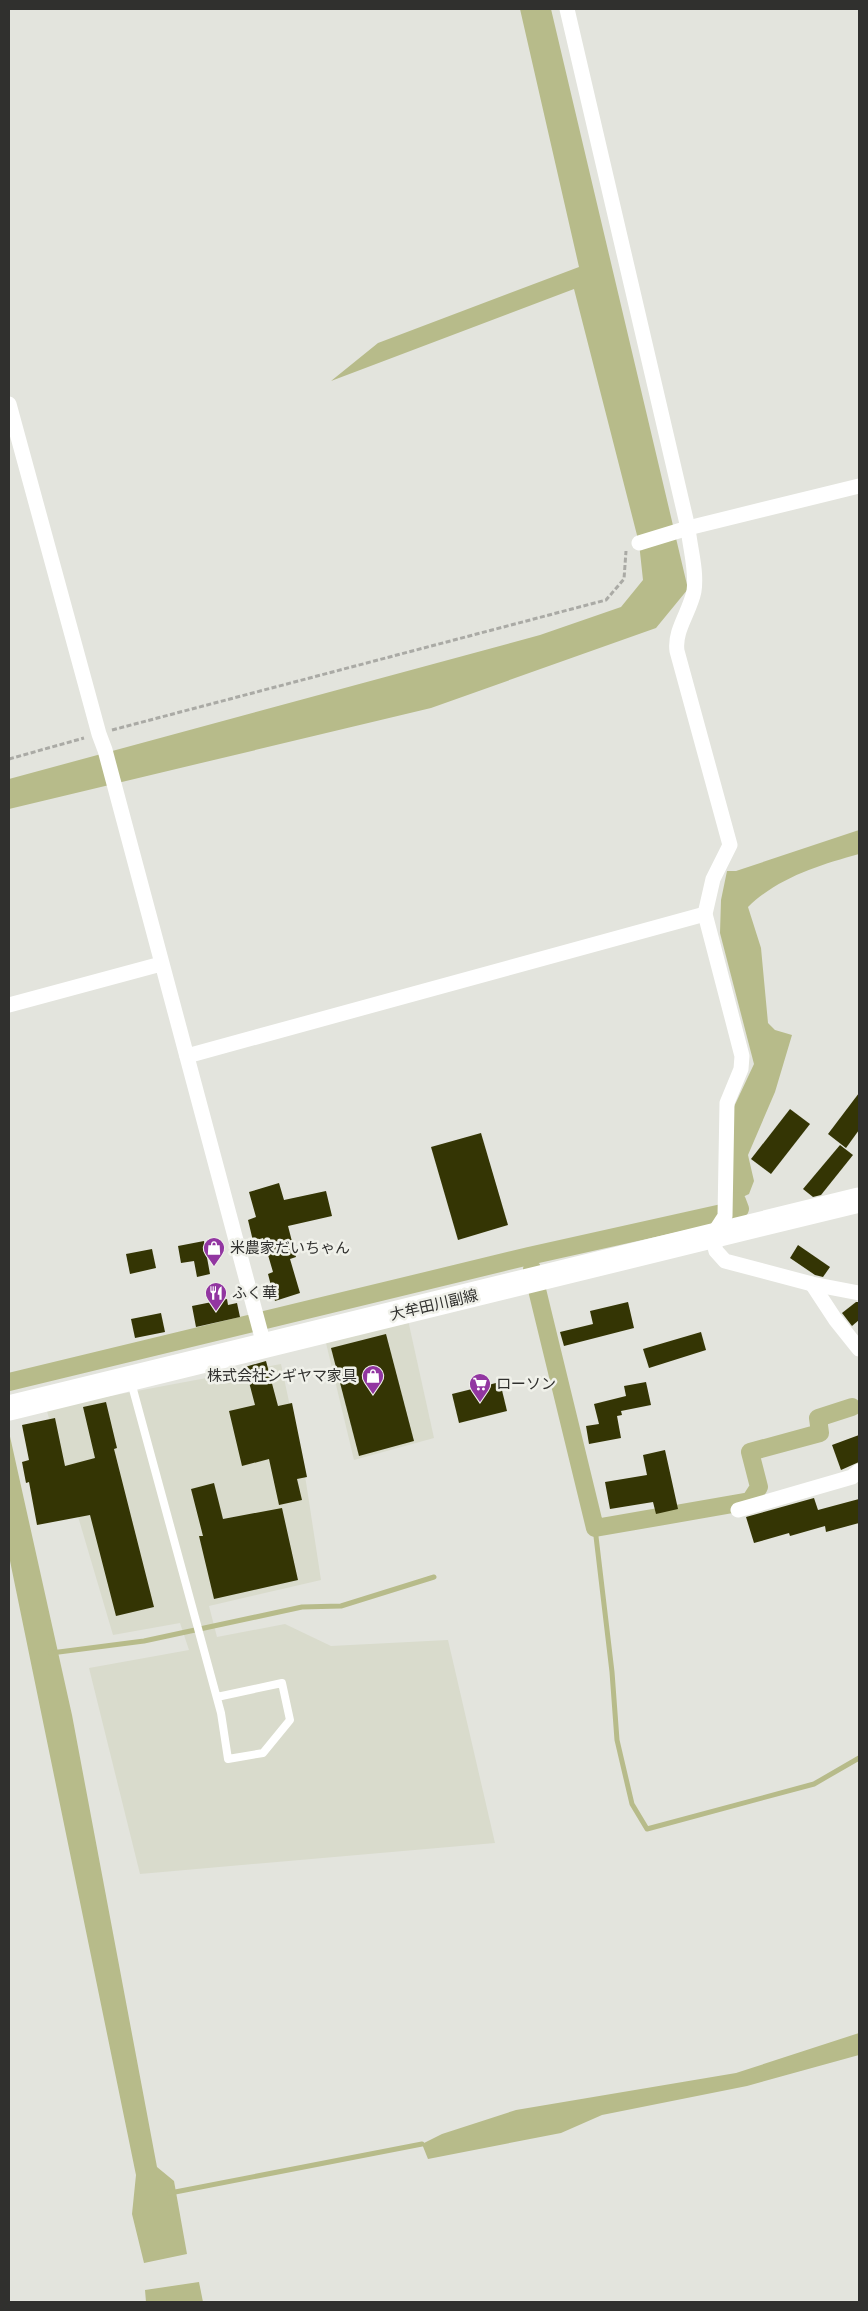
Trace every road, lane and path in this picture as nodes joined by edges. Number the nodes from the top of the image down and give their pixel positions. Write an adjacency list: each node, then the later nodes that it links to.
1 (567, 9): 4 (street)
2 (9, 404): 6 (street)
3 (859, 486): 4 (street)
4 (681, 531): 5 (street); 8 (street)
5 (639, 543): 6 (path)
6 (99, 734): 7 (path); 9 (street)
7 (9, 759)
8 (705, 914): 11 (street); 13 (street)
9 (161, 964): 10 (street); 11 (street)
10 (9, 1005)
11 (186, 1056): 16 (street)
12 (859, 1200): 13 (main road, 大牟田川副線)
13 (719, 1226): 14 (street); 16 (main road, 大牟田川副線)
14 (812, 1284): 15 (street); 17 (street)
15 (859, 1293)
16 (264, 1345): 18 (main road, 大牟田川副線)
17 (859, 1349)
18 (130, 1378): 19 (main road, 大牟田川副線); 22 (lane)
19 (12, 1407)
20 (859, 1471): 21 (street)
21 (738, 1510)
22 (217, 1696): 22 (lane)

